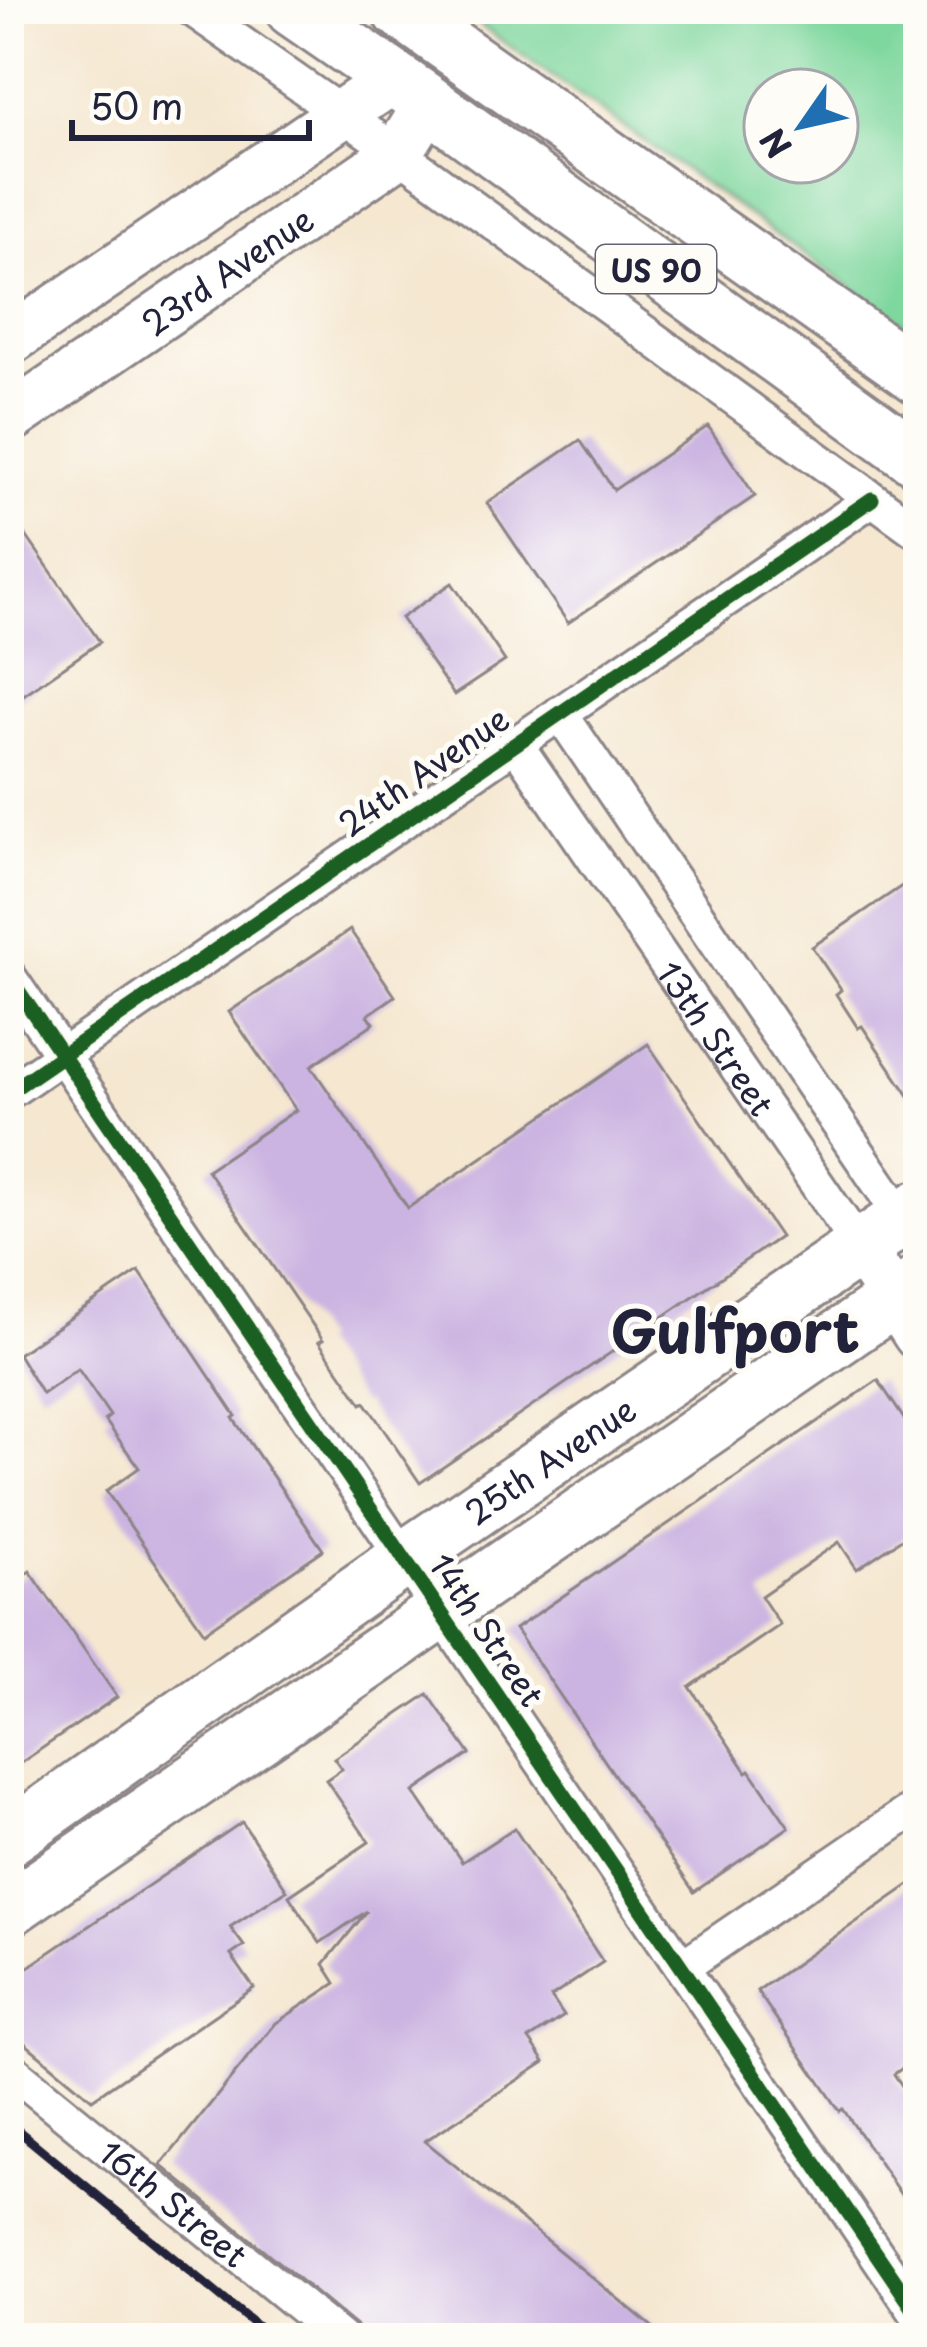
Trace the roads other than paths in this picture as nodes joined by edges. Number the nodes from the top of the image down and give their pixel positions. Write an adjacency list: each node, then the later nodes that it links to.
1 (192, 9): 5 (street)
2 (293, 9): 4 (main road, US 90)
3 (398, 9): 9 (main road, US 90)
4 (411, 91): 5 (street, 23rd Avenue); 6 (street, 23rd Avenue); 7 (main road, US 90)
5 (342, 114): 6 (street); 8 (street, 23rd Avenue)
6 (398, 153): 10 (street, 23rd Avenue); 12 (street)
7 (695, 297): 11 (main road, US 90); 12 (main road)
8 (9, 341)
9 (918, 376)
10 (9, 418)
11 (918, 459)
12 (895, 494): 13 (street); 14 (street, 24th Avenue)
13 (918, 532)
14 (560, 713): 15 (street, 24th Avenue); 19 (street, 13th Street)
15 (515, 743): 17 (street, 24th Avenue); 19 (street, 13th Street)
16 (9, 977): 17 (street, 14th Street)
17 (63, 1055): 18 (street, 24th Avenue); 21 (street, 14th Street)
18 (9, 1092)
19 (900, 1229): 20 (street, 13th Street); 21 (main road, 25th Avenue)
20 (910, 1306): 22 (main road, 25th Avenue)
21 (404, 1559): 22 (street, 14th Street); 24 (main road, 25th Avenue)
22 (440, 1610): 25 (main road, 25th Avenue); 26 (street, 14th Street)
23 (918, 1806): 26 (street)
24 (9, 1838)
25 (9, 1909)
26 (682, 1967): 28 (street, 14th Street)
27 (9, 2068): 30 (street, 16th Street)
28 (918, 2315)
29 (918, 2332): 31 (street)
30 (340, 2338)
31 (910, 2338)

